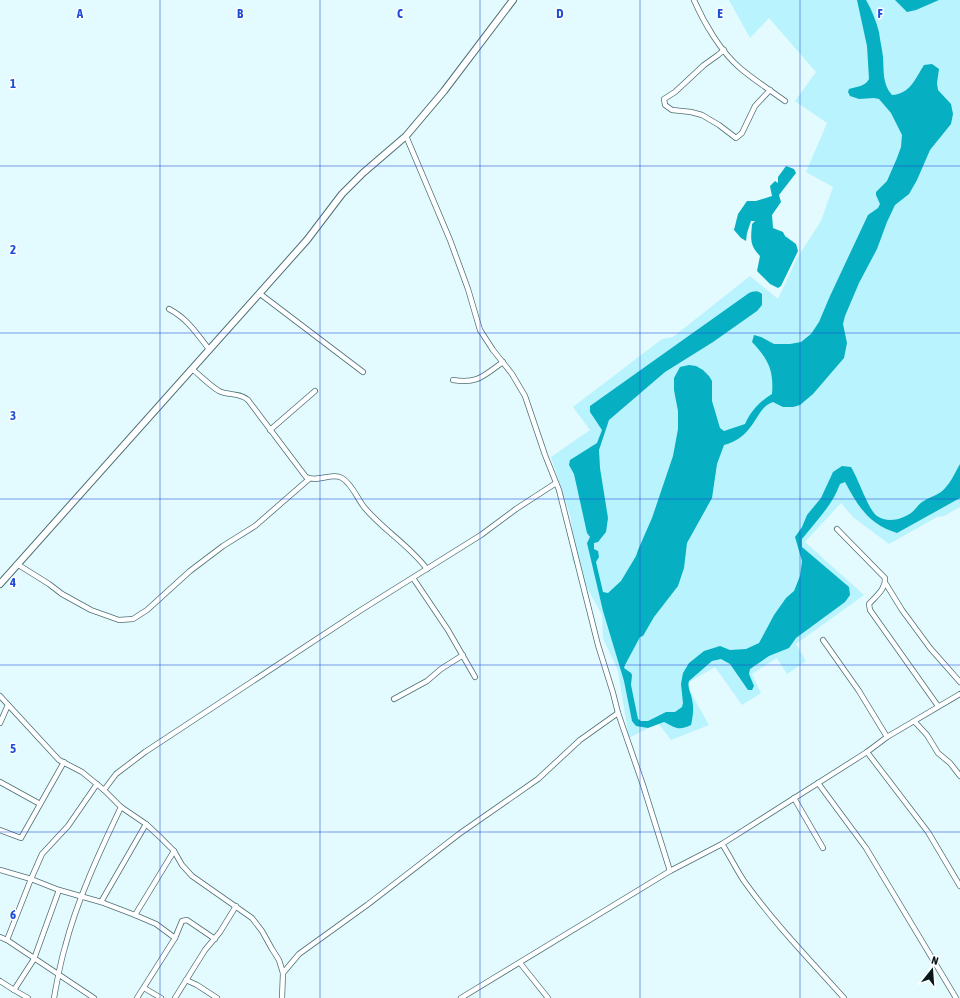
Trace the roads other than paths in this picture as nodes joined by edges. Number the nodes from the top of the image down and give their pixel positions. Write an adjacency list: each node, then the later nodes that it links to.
1 (513, 0): 6 (street)
2 (694, 0): 3 (street)
3 (724, 50): 4 (street); 4 (street)
4 (770, 90): 5 (street)
5 (785, 101)
6 (406, 136): 7 (street); 10 (street)
7 (259, 293): 9 (street); 12 (street)
8 (170, 309): 9 (street)
9 (209, 349): 11 (street)
10 (503, 362): 13 (street); 17 (street)
11 (192, 369): 15 (street); 19 (street)
12 (362, 372)
13 (453, 380)
14 (315, 391): 15 (street)
15 (270, 430): 16 (street)
16 (309, 479): 19 (street); 20 (street)
17 (556, 483): 20 (street); 33 (street)
18 (837, 529): 23 (street)
19 (17, 564): 22 (street)
20 (427, 569): 21 (street)
21 (413, 578): 25 (street); 43 (street)
22 (0, 584)
23 (886, 584): 27 (street); 32 (street)
24 (823, 640): 36 (street)
25 (463, 655): 26 (street); 30 (street)
26 (474, 676)
27 (960, 682)
28 (960, 694): 32 (street)
29 (0, 696): 31 (street)
30 (394, 699)
31 (8, 705): 35 (street); 38 (street)
32 (938, 706): 34 (street)
33 (618, 713): 53 (street); 67 (street)
34 (915, 722): 36 (street); 39 (street)
35 (0, 723)
36 (887, 737): 37 (street)
37 (867, 752): 41 (street); 55 (street)
38 (64, 762): 42 (street); 45 (street)
39 (960, 776)
40 (0, 782): 45 (street)
41 (818, 783): 44 (street); 84 (street)
42 (97, 784): 43 (street); 54 (street)
43 (104, 790): 46 (street)
44 (794, 798): 49 (street); 50 (street)
45 (40, 804): 48 (street)
46 (122, 808): 47 (street); 57 (street)
47 (146, 824): 51 (street); 58 (street)
48 (0, 830)
49 (722, 844): 53 (street); 83 (street)
50 (823, 848)
51 (174, 851): 59 (street); 60 (street)
52 (0, 870): 54 (street)
53 (670, 871): 66 (street)
54 (31, 879): 56 (street); 64 (street)
55 (960, 886)
56 (58, 890): 57 (street); 65 (street)
57 (82, 896): 58 (street); 68 (street)
58 (101, 902): 60 (street)
59 (236, 906): 63 (street); 67 (street)
60 (135, 915): 62 (street)
61 (0, 937): 64 (street)
62 (175, 938): 63 (street); 71 (street)
63 (215, 938): 69 (street)
64 (7, 940): 65 (street)
65 (34, 959): 68 (street); 72 (street)
66 (520, 963): 81 (street); 82 (street)
67 (283, 973): 80 (street)
68 (59, 974): 74 (street); 75 (street)
69 (186, 980): 78 (street); 79 (street)
70 (0, 981): 72 (street)
71 (144, 988): 76 (street); 77 (street)
72 (14, 990): 73 (street)
73 (28, 998)
74 (54, 998)
75 (94, 998)
76 (137, 998)
77 (161, 998)
78 (175, 998)
79 (217, 998)
80 (282, 998)
81 (461, 998)
82 (548, 998)
83 (844, 998)
84 (956, 998)

